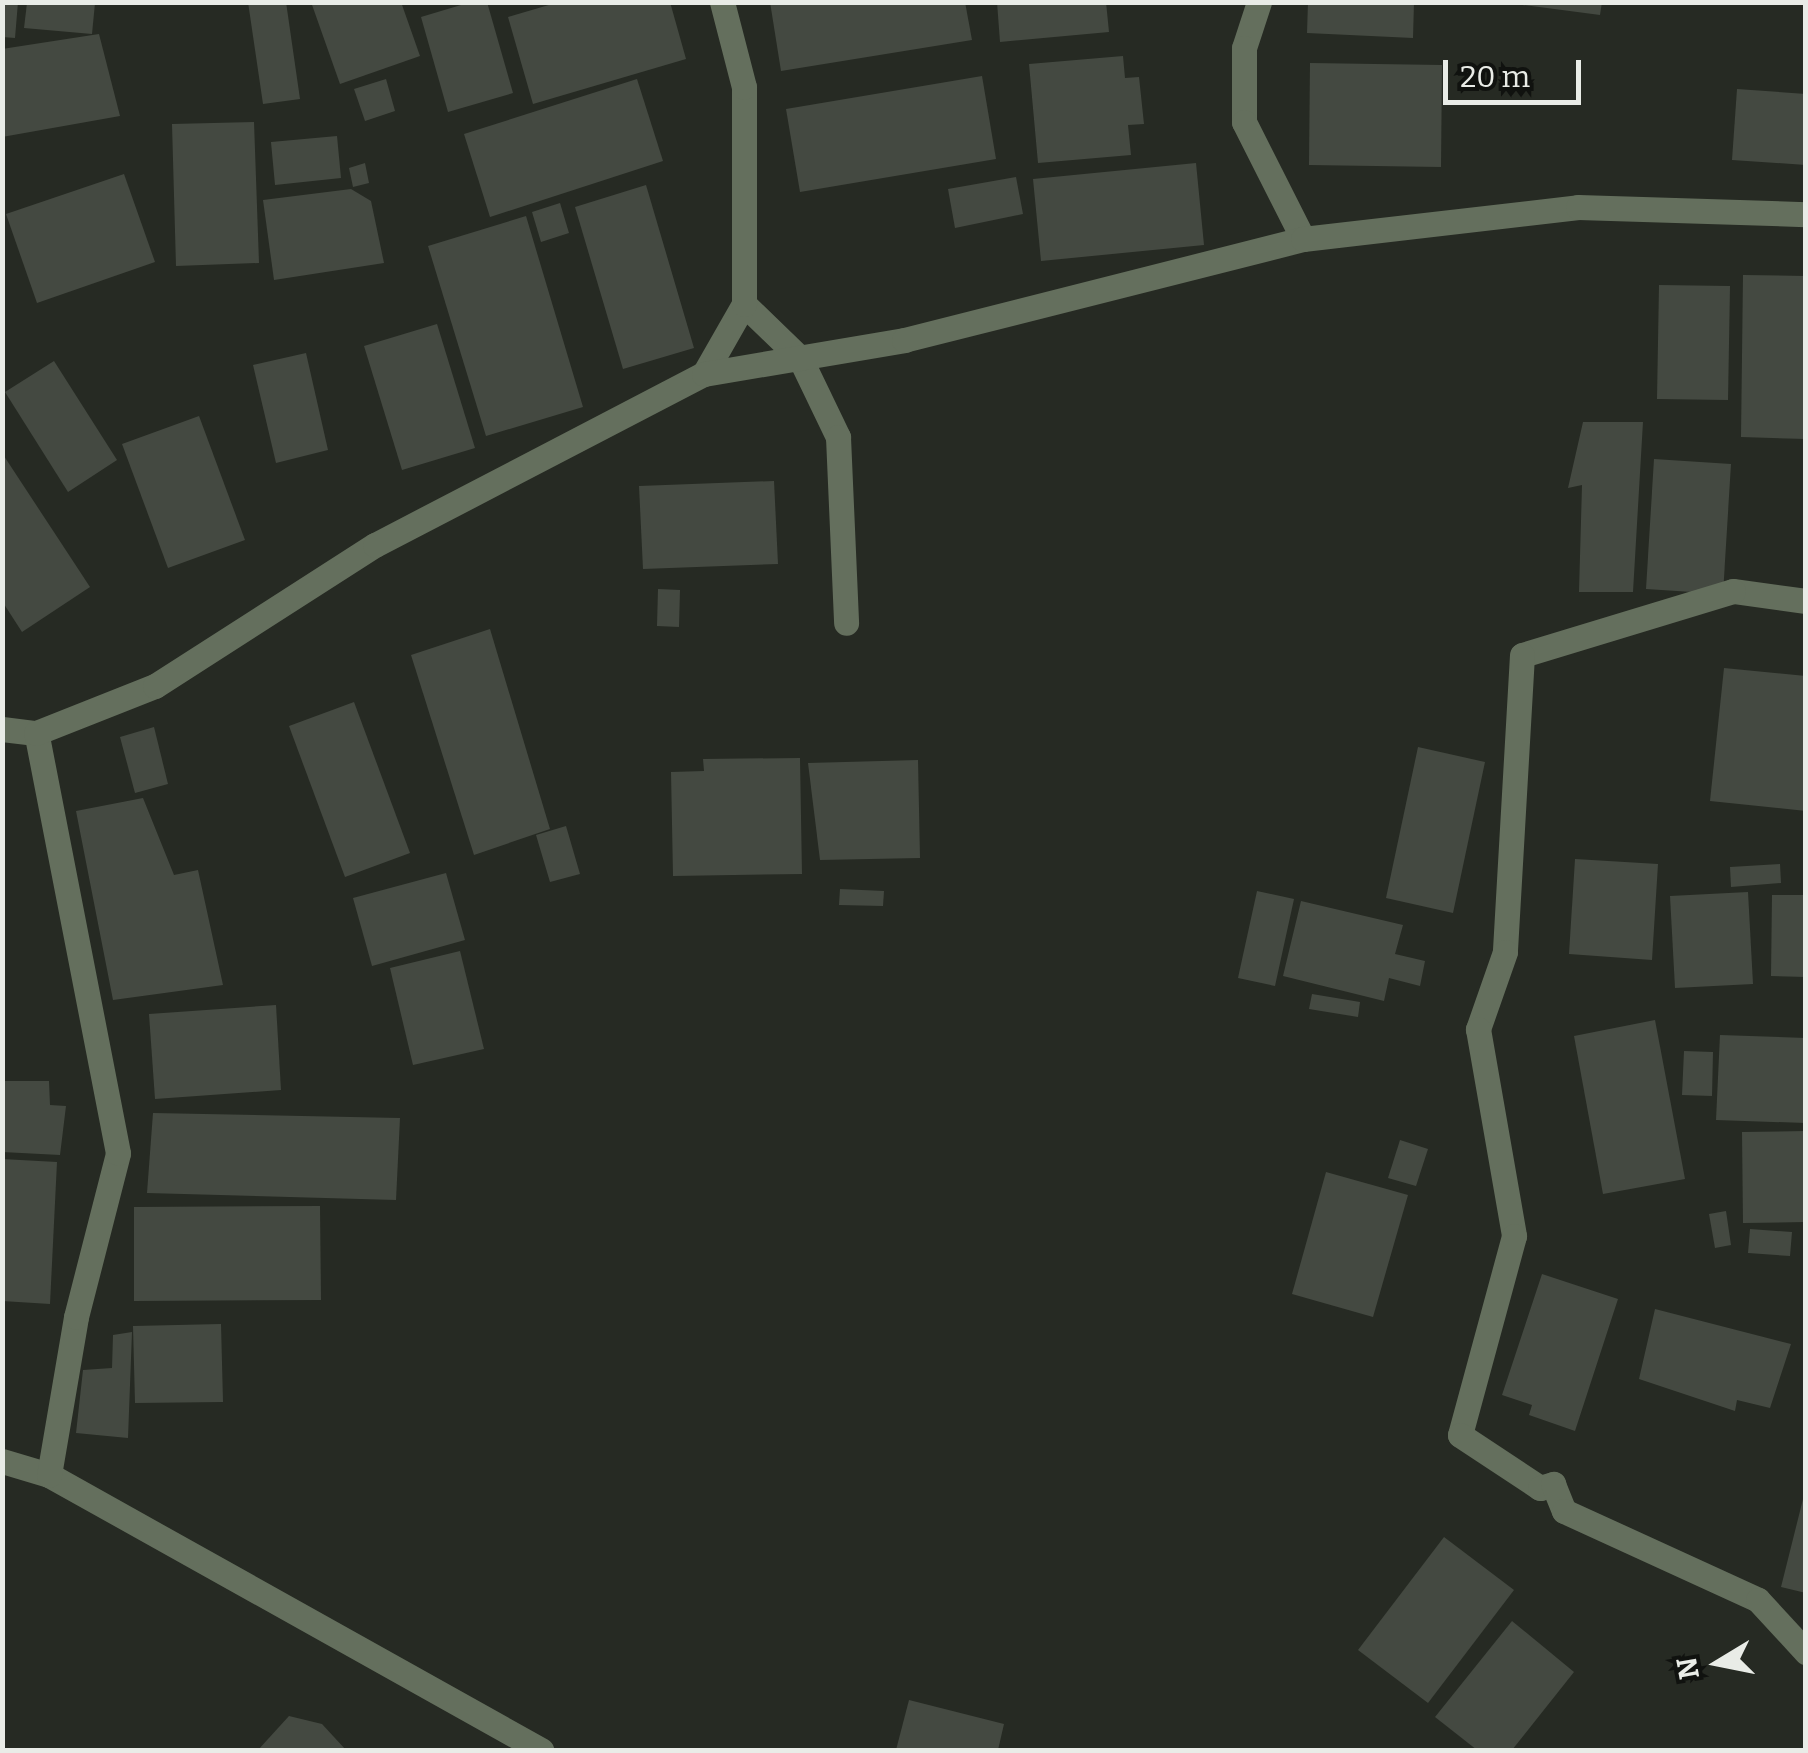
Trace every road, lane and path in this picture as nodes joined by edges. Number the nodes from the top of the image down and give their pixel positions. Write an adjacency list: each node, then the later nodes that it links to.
1 (722, 2): 5 (street)
2 (1259, 2): 4 (street)
3 (1806, 214): 4 (street)
4 (1303, 239): 6 (street)
5 (744, 304): 6 (street); 7 (street)
6 (800, 358): 7 (street); 9 (street)
7 (704, 374): 11 (street)
8 (1806, 601): 14 (street)
9 (846, 623)
10 (2, 729): 11 (street)
11 (36, 733): 13 (street)
12 (2, 1461): 13 (street)
13 (49, 1474): 15 (street)
14 (1806, 1652)
15 (541, 1750)

